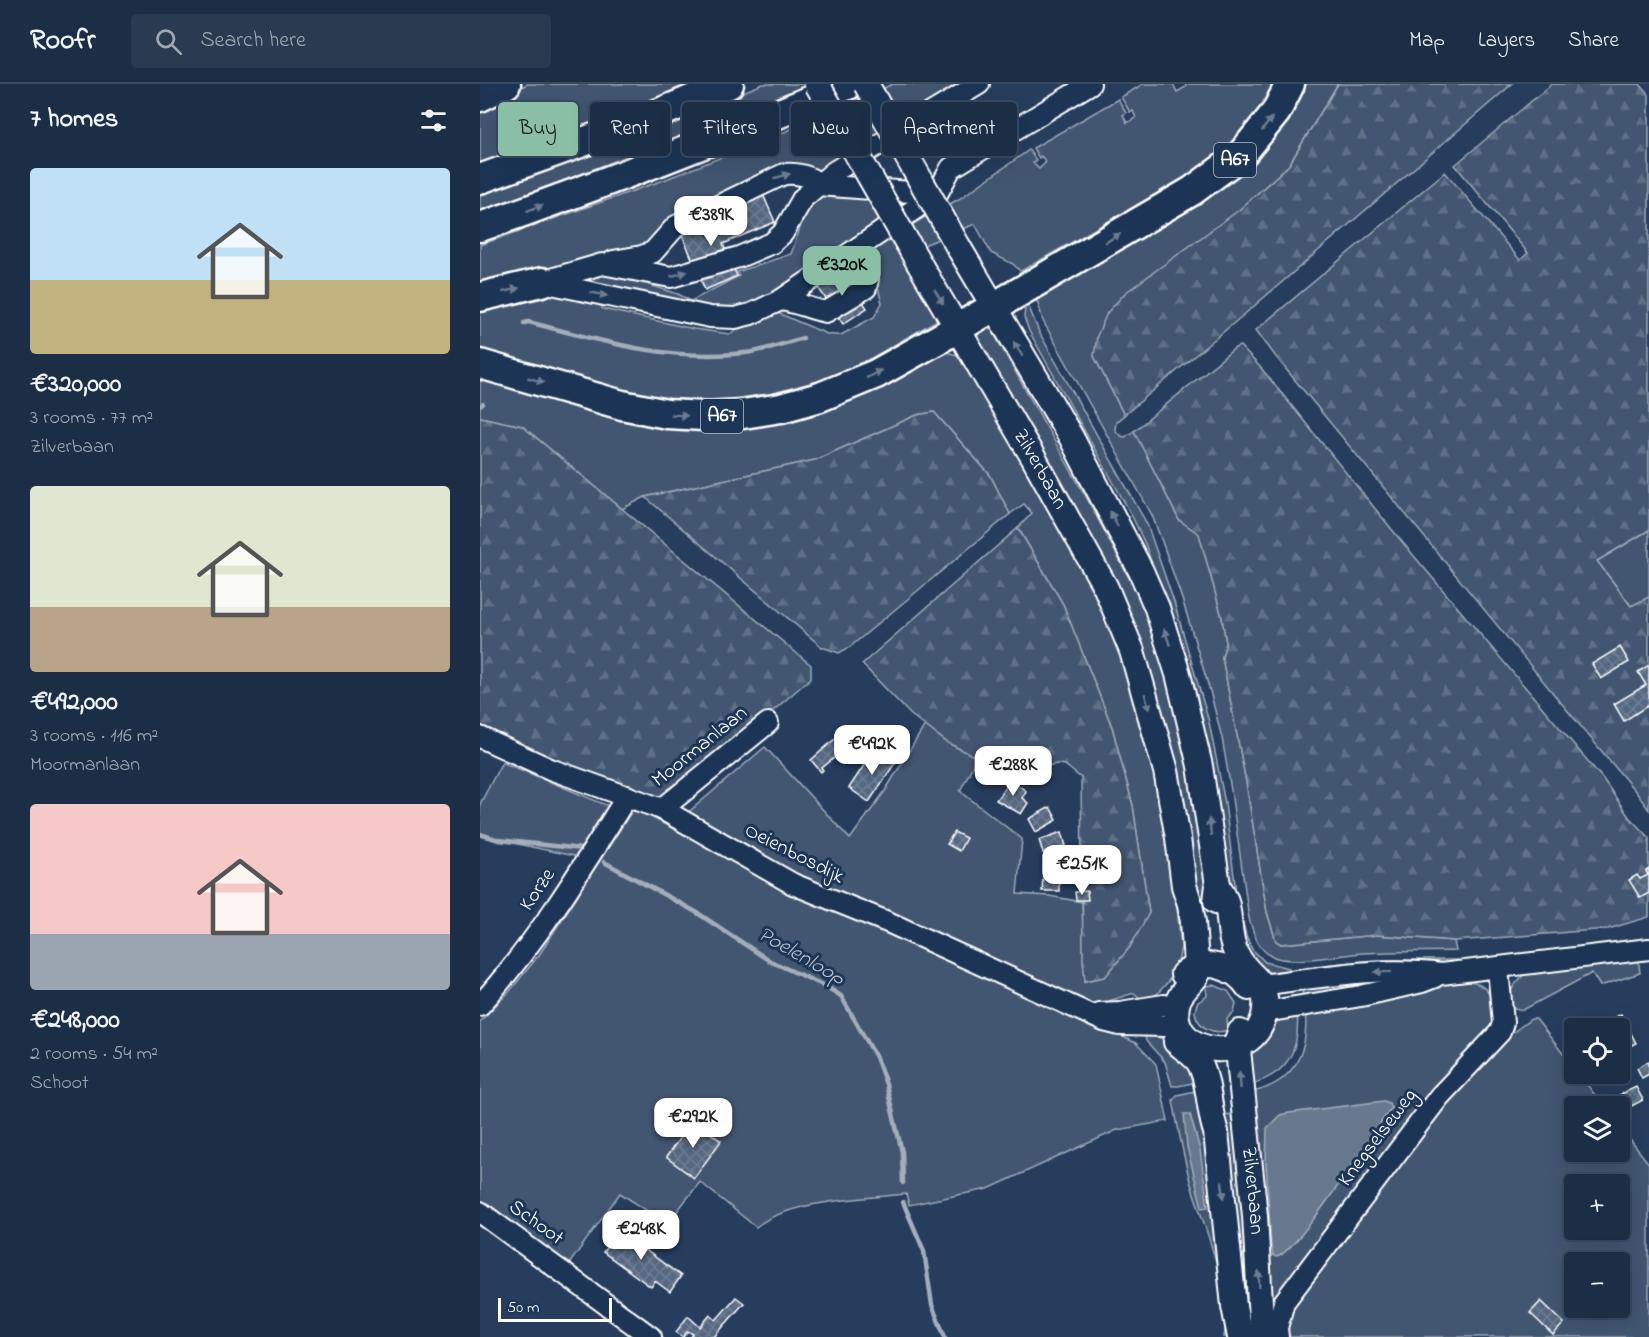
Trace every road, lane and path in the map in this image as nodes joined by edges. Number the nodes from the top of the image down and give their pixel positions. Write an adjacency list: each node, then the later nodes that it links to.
1 (506, 84): 9 (highway)
2 (729, 84): 10 (highway)
3 (817, 84): 20 (main road, Zilverbaan, one-way to 20, bridge)
4 (850, 84): 13 (highway, one-way to 4)
5 (866, 84): 19 (main road, Zilverbaan, bridge)
6 (979, 84): 11 (street)
7 (1090, 84): 12 (street)
8 (1290, 84): 19 (highway, A67, one-way to 8)
9 (480, 97)
10 (480, 179)
11 (818, 185): 12 (street); 15 (street, one-way to 11); 15 (street, one-way to 11)
12 (937, 194): 14 (street)
13 (480, 227)
14 (859, 247): 18 (street); 18 (street)
15 (602, 264): 16 (street)
16 (542, 282): 17 (highway, one-way to 16); 18 (street, one-way to 18)
17 (480, 297)
18 (781, 300)
19 (993, 307): 20 (highway, A67); 30 (main road, Zilverbaan, one-way to 19)
20 (958, 328): 21 (highway, A67, one-way to 20); 28 (main road, Zilverbaan, one-way to 28)
21 (480, 364)
22 (768, 723): 25 (street, Moormanlaan)
23 (480, 737): 24 (street, Oeienbosdijk)
24 (627, 796): 25 (street, Oeienbosdijk); 31 (street, Korze)
25 (662, 809): 33 (street, Oeienbosdijk)
26 (1649, 949): 27 (street)
27 (1498, 968): 29 (street); 40 (street, Knegselseweg)
28 (1192, 969): 30 (main road); 33 (main road)
29 (1441, 974): 30 (street, one-way to 30); 32 (street)
30 (1245, 976): 32 (main road); 34 (main road)
31 (480, 1005)
32 (1265, 1012): 34 (main road)
33 (1170, 1019): 35 (main road)
34 (1238, 1046): 35 (main road); 39 (main road, Zilverbaan, one-way to 34)
35 (1201, 1054): 38 (main road, Zilverbaan, one-way to 38)
36 (480, 1212): 37 (street, Schoot)
37 (651, 1337)
38 (1240, 1337)
39 (1262, 1337)
40 (1278, 1337)

